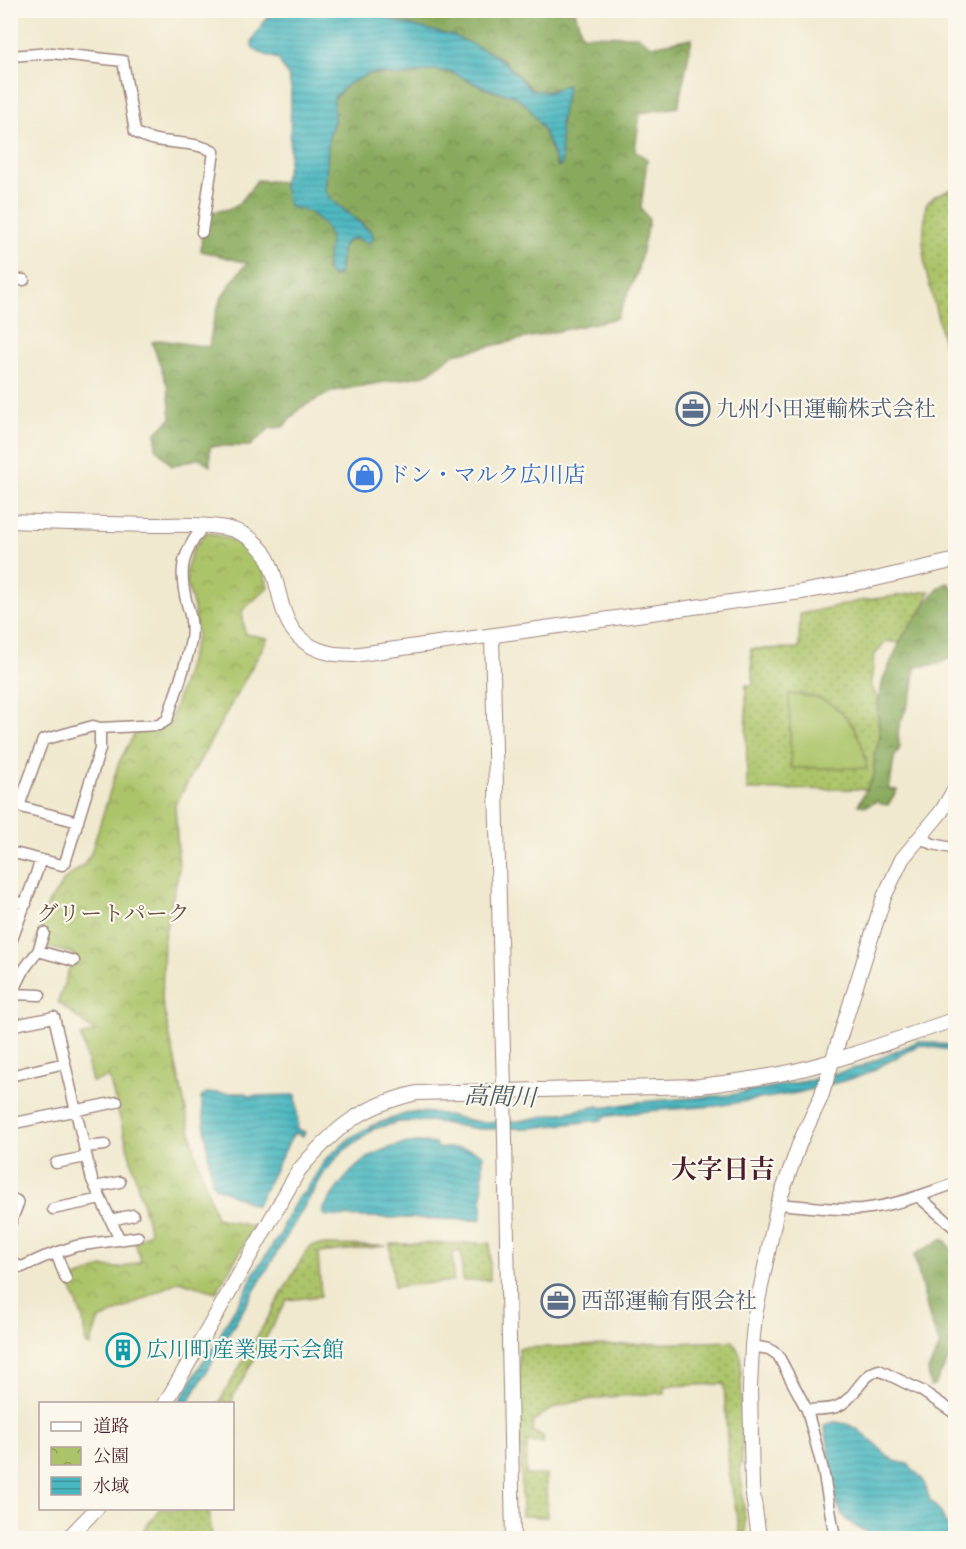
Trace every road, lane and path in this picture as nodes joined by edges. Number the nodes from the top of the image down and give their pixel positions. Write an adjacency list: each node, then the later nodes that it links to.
1 (10, 56): 2 (street)
2 (202, 232)
3 (10, 280): 4 (street)
4 (24, 280)
5 (10, 521): 6 (street)
6 (203, 526): 8 (street); 9 (street)
7 (956, 560): 8 (street)
8 (492, 636): 30 (street)
9 (100, 728): 11 (street); 12 (street)
10 (956, 787): 13 (street)
11 (15, 805): 12 (street)
12 (78, 822): 16 (street)
13 (920, 838): 14 (street); 28 (street)
14 (956, 849)
15 (10, 852): 16 (street)
16 (41, 860): 18 (street)
17 (10, 900): 18 (street)
18 (26, 904): 20 (street)
19 (44, 933): 21 (street)
20 (10, 945)
21 (38, 951): 22 (street); 23 (street)
22 (74, 961)
23 (11, 996): 24 (street)
24 (40, 996)
25 (956, 1019): 28 (street)
26 (10, 1026): 27 (street)
27 (64, 1064): 29 (street); 32 (street)
28 (831, 1066): 30 (street); 43 (street)
29 (10, 1076)
30 (504, 1090): 55 (street); 60 (street)
31 (117, 1102): 32 (street)
32 (76, 1111): 33 (street); 35 (street)
33 (10, 1124)
34 (105, 1144): 35 (street)
35 (85, 1152): 36 (street); 39 (street)
36 (56, 1163)
37 (120, 1182): 39 (street)
38 (956, 1183): 40 (street)
39 (95, 1187): 42 (street)
40 (918, 1196): 43 (street); 48 (street)
41 (10, 1198): 47 (street)
42 (101, 1199): 44 (street); 46 (street)
43 (778, 1204): 54 (street)
44 (53, 1209)
45 (133, 1215): 46 (street)
46 (111, 1220): 50 (street)
47 (10, 1224)
48 (956, 1229)
49 (138, 1237): 50 (street)
50 (120, 1240): 51 (street)
51 (56, 1253): 52 (street); 53 (street)
52 (10, 1263)
53 (66, 1279)
54 (752, 1346): 56 (street); 61 (street)
55 (166, 1402)
56 (807, 1410): 57 (street); 62 (street)
57 (956, 1414)
58 (97, 1510): 59 (street)
59 (68, 1539)
60 (513, 1539)
61 (759, 1539)
62 (835, 1539)

